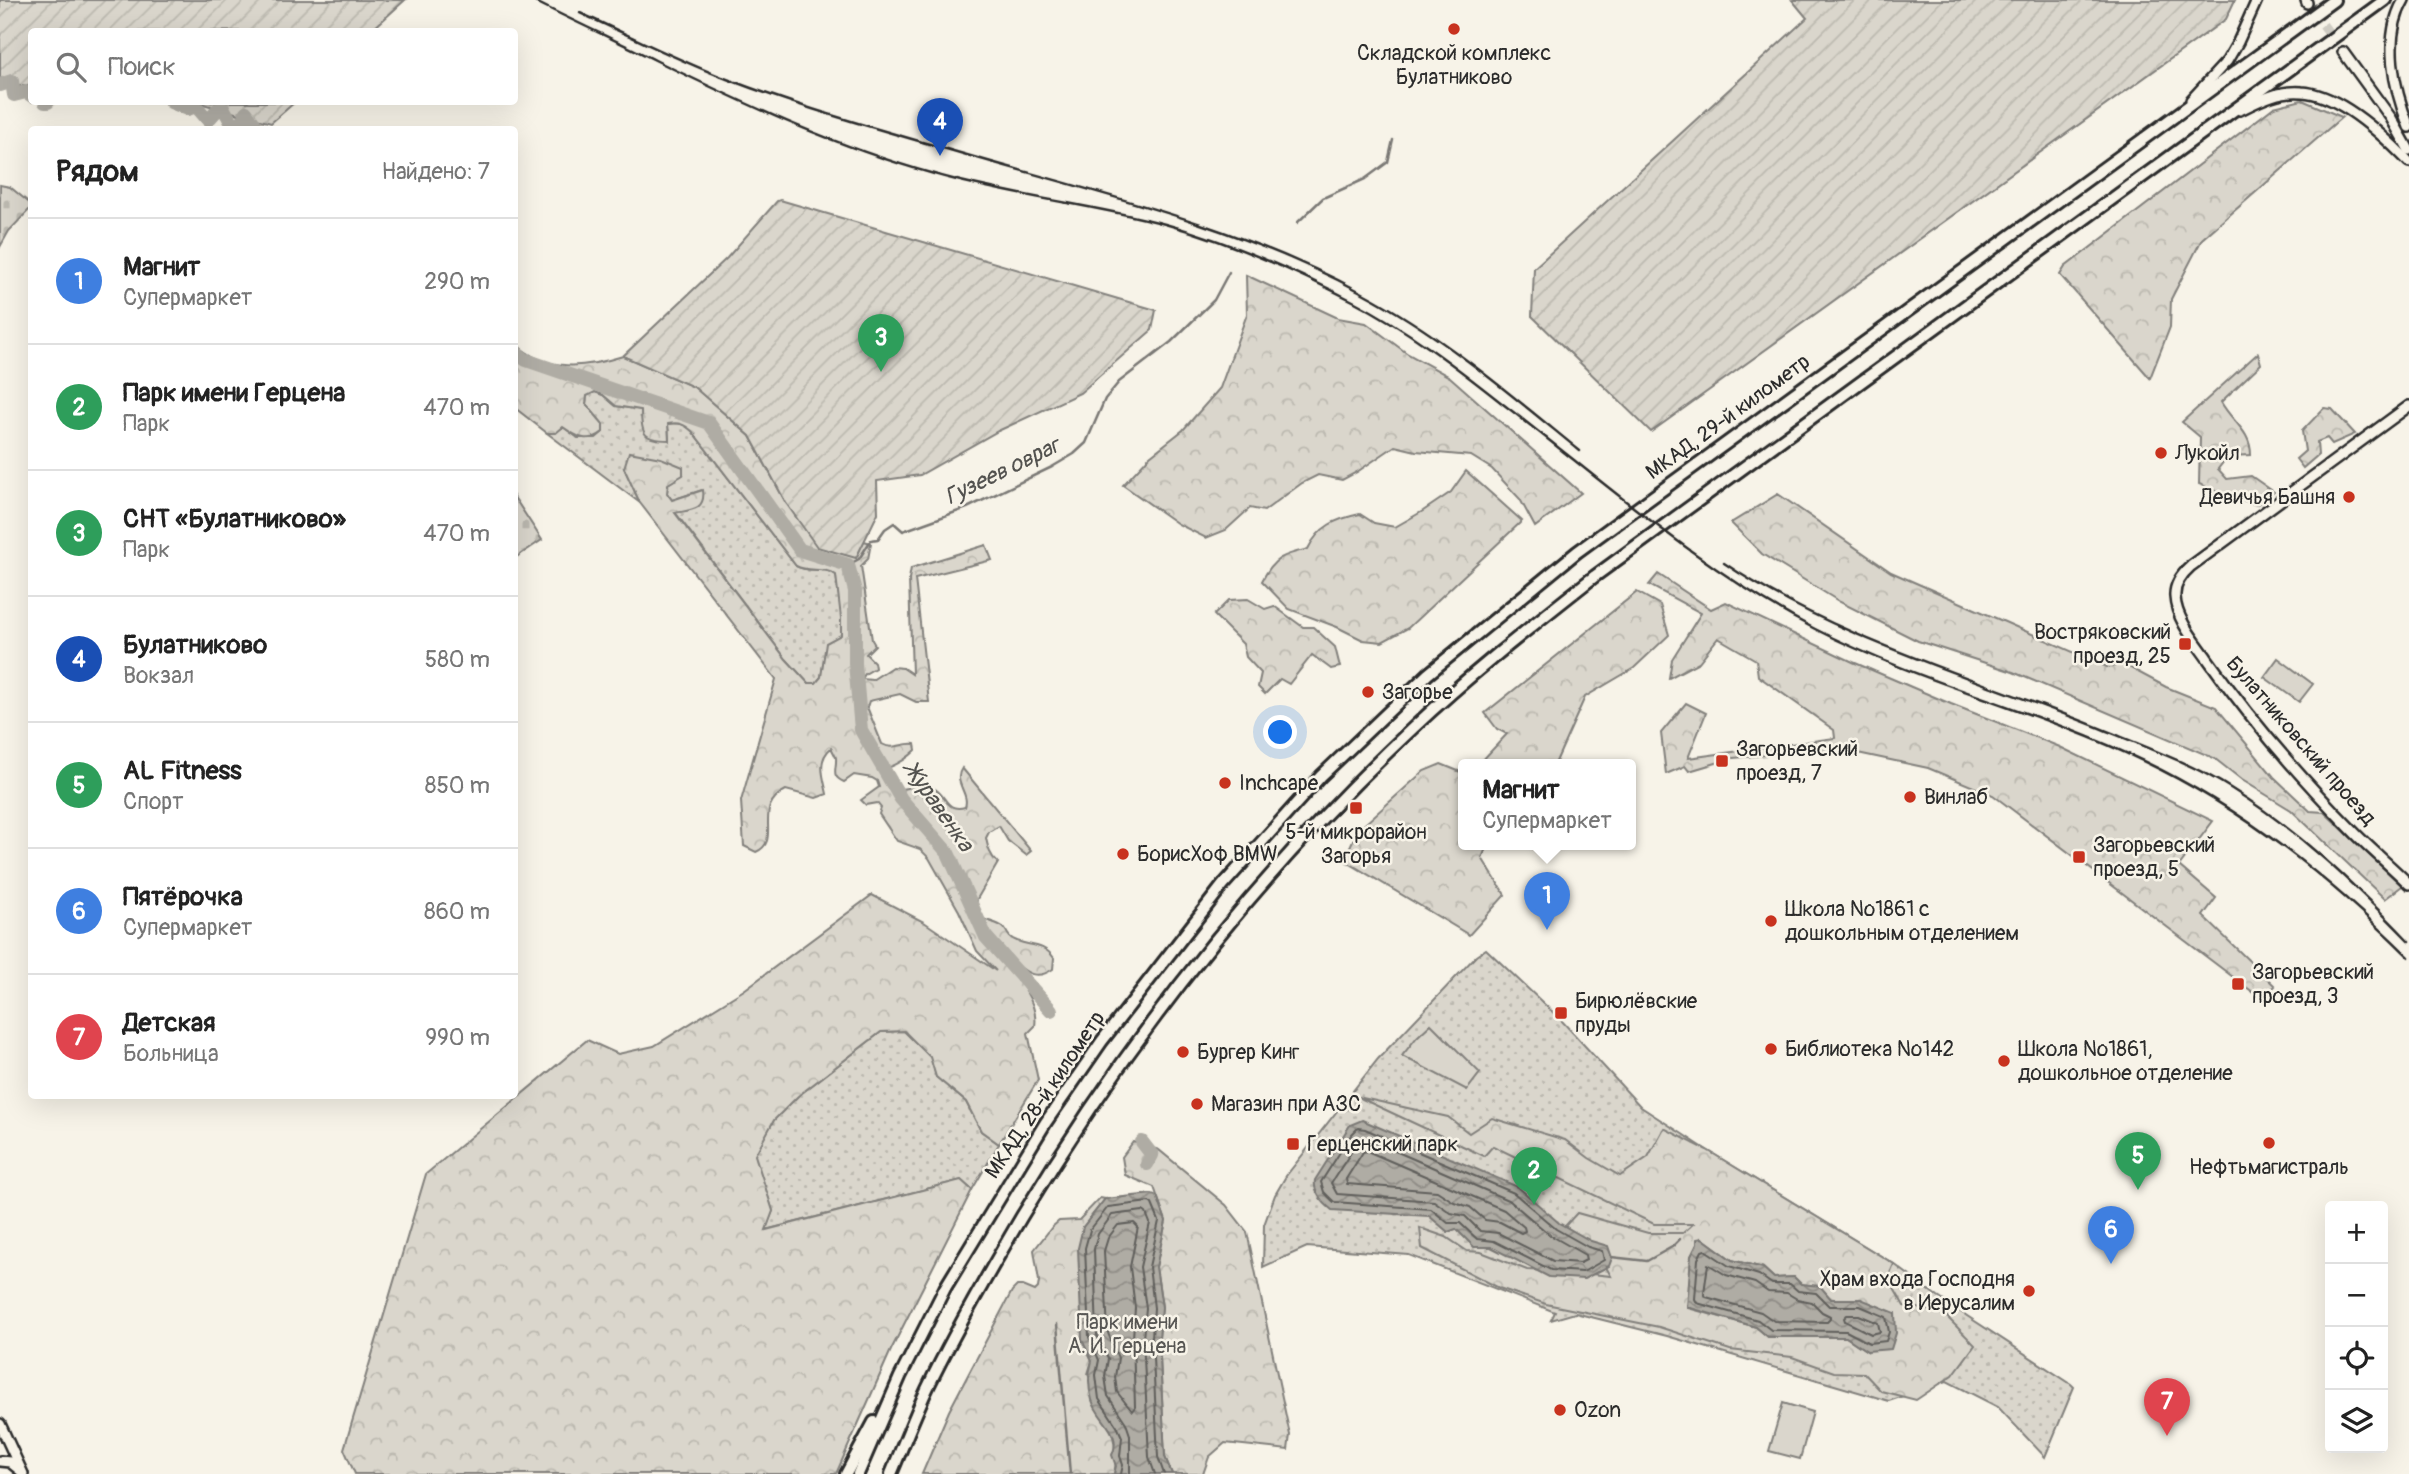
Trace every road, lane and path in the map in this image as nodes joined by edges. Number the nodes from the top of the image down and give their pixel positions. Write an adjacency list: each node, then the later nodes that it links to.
1 (2257, 0): 6 (street)
2 (2385, 0): 9 (highway)
3 (2404, 0): 7 (street)
4 (2332, 2): 6 (highway, МКАД, 29-й километр)
5 (2343, 52): 8 (street)
6 (2178, 113): 14 (highway, МКАД, 29-й километр)
7 (2409, 127)
8 (2398, 129): 10 (street); 11 (street)
9 (2197, 136): 12 (street); 23 (highway)
10 (2409, 144)
11 (2409, 150)
12 (2409, 162)
13 (2409, 406): 15 (street, Булатниковский проезд)
14 (1321, 776): 16 (highway, МКАД, 28-й километр)
15 (2409, 884)
16 (922, 1333): 21 (highway); 22 (highway, МКАД, 28-й километр)
17 (0, 1424): 18 (street)
18 (4, 1442): 20 (street)
19 (0, 1461): 20 (street)
20 (23, 1473)
21 (846, 1474)
22 (858, 1474)
23 (891, 1474)

